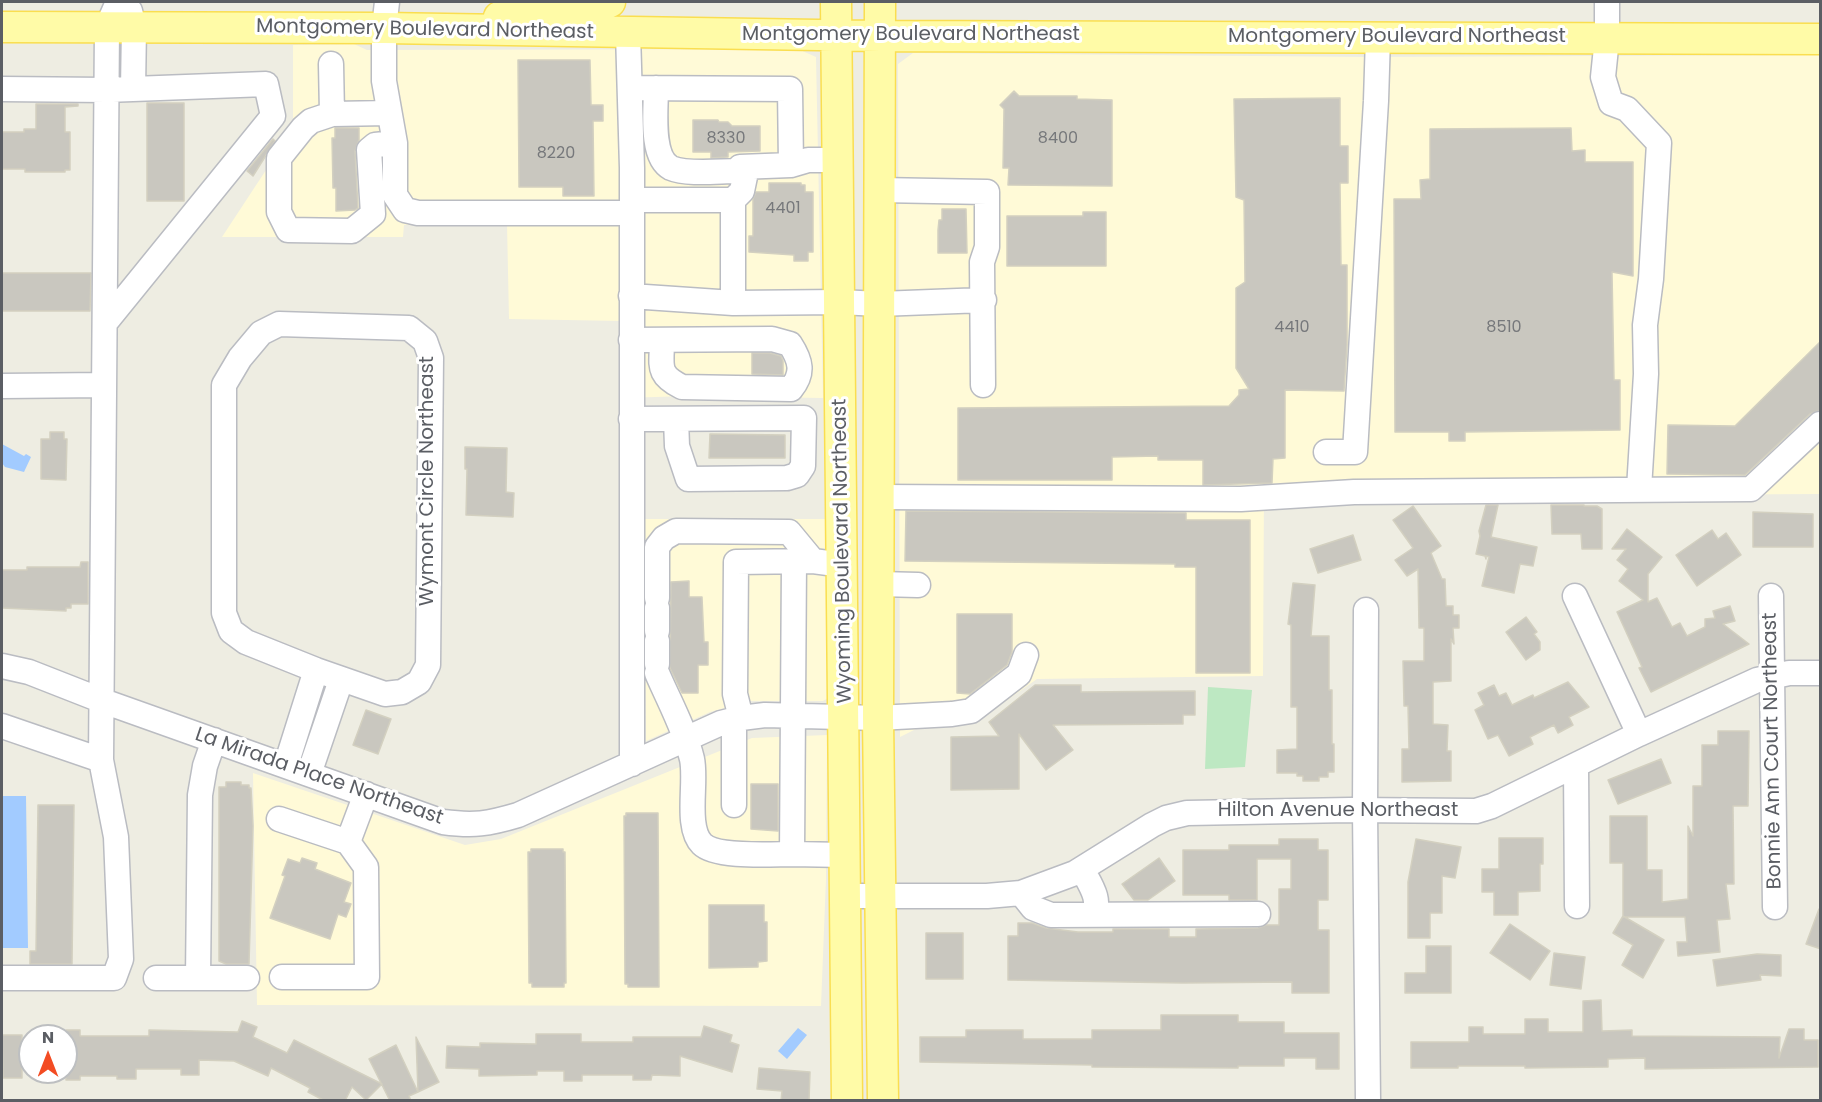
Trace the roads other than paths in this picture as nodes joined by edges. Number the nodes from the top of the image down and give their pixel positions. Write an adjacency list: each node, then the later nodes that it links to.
1 (610, 2): 8 (main road)
2 (836, 2): 10 (main road, Wyoming Boulevard Northeast)
3 (880, 2): 11 (main road, Wyoming Boulevard Northeast)
4 (1607, 2): 13 (street)
5 (122, 14): 6 (main road, Montgomery Boulevard Northeast); 7 (main road, Montgomery Boulevard Northeast); 19 (street); 20 (street)
6 (385, 15): 8 (main road, Montgomery Boulevard Northeast); 21 (street)
7 (2, 27)
8 (447, 30): 9 (main road, Montgomery Boulevard Northeast)
9 (628, 33): 10 (main road, Montgomery Boulevard Northeast); 16 (street)
10 (837, 35): 11 (main road, Montgomery Boulevard Northeast); 23 (main road, Wyoming Boulevard Northeast)
11 (880, 36): 12 (main road, Montgomery Boulevard Northeast); 26 (main road, Wyoming Boulevard Northeast)
12 (1378, 37): 13 (main road, Montgomery Boulevard Northeast); 44 (street)
13 (1607, 38): 14 (main road, Montgomery Boulevard Northeast); 45 (street)
14 (1821, 39)
15 (331, 64): 22 (street)
16 (630, 88): 17 (street); 29 (street)
17 (661, 88): 24 (street); 25 (street)
18 (2, 89): 20 (street)
19 (133, 89): 20 (street); 35 (street)
20 (106, 90): 35 (street)
21 (389, 112): 22 (street); 27 (street)
22 (332, 114): 27 (street)
23 (838, 160): 25 (street); 32 (main road, Wyoming Boulevard Northeast)
24 (731, 164): 25 (street); 28 (street)
25 (791, 165)
26 (880, 190): 31 (street); 34 (main road, Wyoming Boulevard Northeast)
27 (384, 200): 29 (street)
28 (733, 200): 29 (street); 33 (street)
29 (632, 206): 30 (street)
30 (631, 296): 33 (street); 36 (street)
31 (984, 300): 34 (street); 39 (street)
32 (840, 302): 33 (street); 34 (street); 48 (main road, Wyoming Boulevard Northeast)
33 (733, 303)
34 (879, 304): 46 (main road, Wyoming Boulevard Northeast)
35 (105, 323): 38 (street)
36 (631, 340): 37 (street); 41 (street)
37 (662, 340): 37 (street)
38 (105, 385): 40 (street); 60 (street)
39 (983, 385)
40 (2, 386)
41 (631, 419): 42 (street); 70 (street)
42 (669, 419): 42 (street)
43 (1821, 424): 45 (street)
44 (1326, 452)
45 (1639, 489): 46 (street)
46 (879, 497): 49 (main road, Wyoming Boulevard Northeast)
47 (803, 561): 48 (street); 61 (street); 64 (street); 68 (street)
48 (843, 565): 62 (main road, Wyoming Boulevard Northeast)
49 (879, 584): 50 (street); 63 (main road, Wyoming Boulevard Northeast)
50 (918, 585)
51 (1575, 596): 66 (street)
52 (1771, 596): 58 (street, Bonnie Ann Court Northeast)
53 (1366, 610): 76 (street)
54 (1026, 655): 63 (street, La Mirada Place Northeast)
55 (2, 666): 60 (street, La Mirada Place Northeast)
56 (316, 670): 59 (street, Wymont Circle Northeast); 59 (street, Wymont Circle Northeast); 71 (street)
57 (1821, 673): 58 (street, Hilton Avenue Northeast)
58 (1773, 675): 66 (street, Hilton Avenue Northeast); 86 (street, Bonnie Ann Court Northeast)
59 (341, 680): 73 (street)
60 (103, 701): 67 (street, La Mirada Place Northeast); 69 (street)
61 (794, 716): 62 (street, La Mirada Place Northeast); 64 (street, La Mirada Place Northeast); 79 (street)
62 (845, 718): 63 (street, La Mirada Place Northeast); 80 (main road, Wyoming Boulevard Northeast)
63 (879, 718): 84 (main road, Wyoming Boulevard Northeast)
64 (738, 719): 68 (street, La Mirada Place Northeast); 75 (street)
65 (2, 726): 69 (street)
66 (1639, 734): 72 (street, Hilton Avenue Northeast)
67 (214, 740): 71 (street, La Mirada Place Northeast); 92 (street)
68 (686, 740): 70 (street, La Mirada Place Northeast); 79 (street)
69 (101, 760): 90 (street)
70 (632, 764): 74 (street, La Mirada Place Northeast)
71 (286, 765): 73 (street, La Mirada Place Northeast)
72 (1576, 766): 76 (street, Hilton Avenue Northeast); 85 (street)
73 (309, 774): 74 (street, La Mirada Place Northeast)
74 (366, 794): 78 (street)
75 (734, 805)
76 (1365, 810): 81 (street, Hilton Avenue Northeast); 96 (street)
77 (279, 819): 78 (street)
78 (348, 842): 89 (street)
79 (792, 854): 80 (street)
80 (845, 855): 83 (main road, Wyoming Boulevard Northeast)
81 (1082, 869): 82 (street, Hilton Avenue Northeast); 88 (street)
82 (1021, 893): 84 (street, Hilton Avenue Northeast); 88 (street)
83 (844, 896): 84 (street, Hilton Avenue Northeast); 94 (main road, Wyoming Boulevard Northeast)
84 (881, 897): 95 (main road, Wyoming Boulevard Northeast)
85 (1577, 906)
86 (1775, 907)
87 (1258, 914): 88 (street)
88 (1092, 915)
89 (282, 977)
90 (2, 978)
91 (156, 978): 92 (street)
92 (198, 978): 93 (street)
93 (247, 978)
94 (847, 1101)
95 (883, 1101)
96 (1368, 1101)

